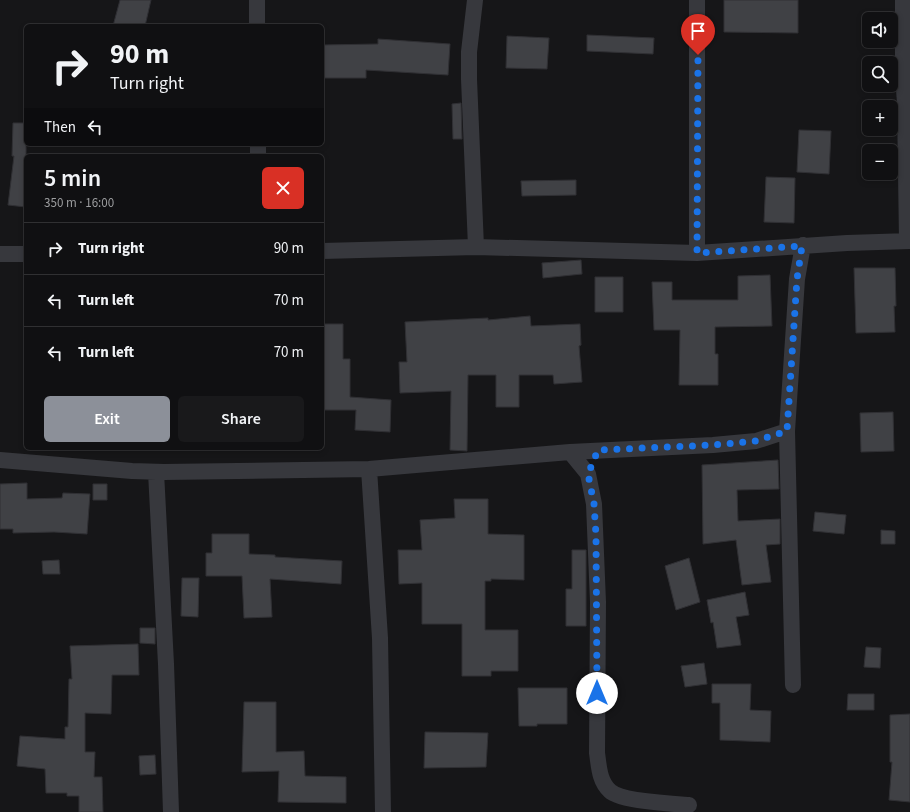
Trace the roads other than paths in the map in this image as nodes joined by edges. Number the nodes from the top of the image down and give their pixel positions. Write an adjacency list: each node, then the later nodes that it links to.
1 (256, 0): 5 (street)
2 (475, 0): 8 (street)
3 (698, 0): 10 (street)
4 (903, 0): 6 (street)
5 (257, 24)
6 (908, 241): 7 (street)
7 (802, 246): 10 (street); 13 (street)
8 (476, 248): 9 (street); 10 (street)
9 (324, 250)
10 (697, 253)
11 (0, 254): 12 (street)
12 (24, 254)
13 (787, 431): 14 (street); 20 (street)
14 (598, 450): 15 (street); 19 (street)
15 (570, 452): 17 (street); 19 (street)
16 (0, 460): 18 (street)
17 (369, 469): 18 (street); 23 (street)
18 (156, 472): 22 (street)
19 (588, 474): 21 (street)
20 (793, 685)
21 (689, 805)
22 (170, 812)
23 (383, 812)

